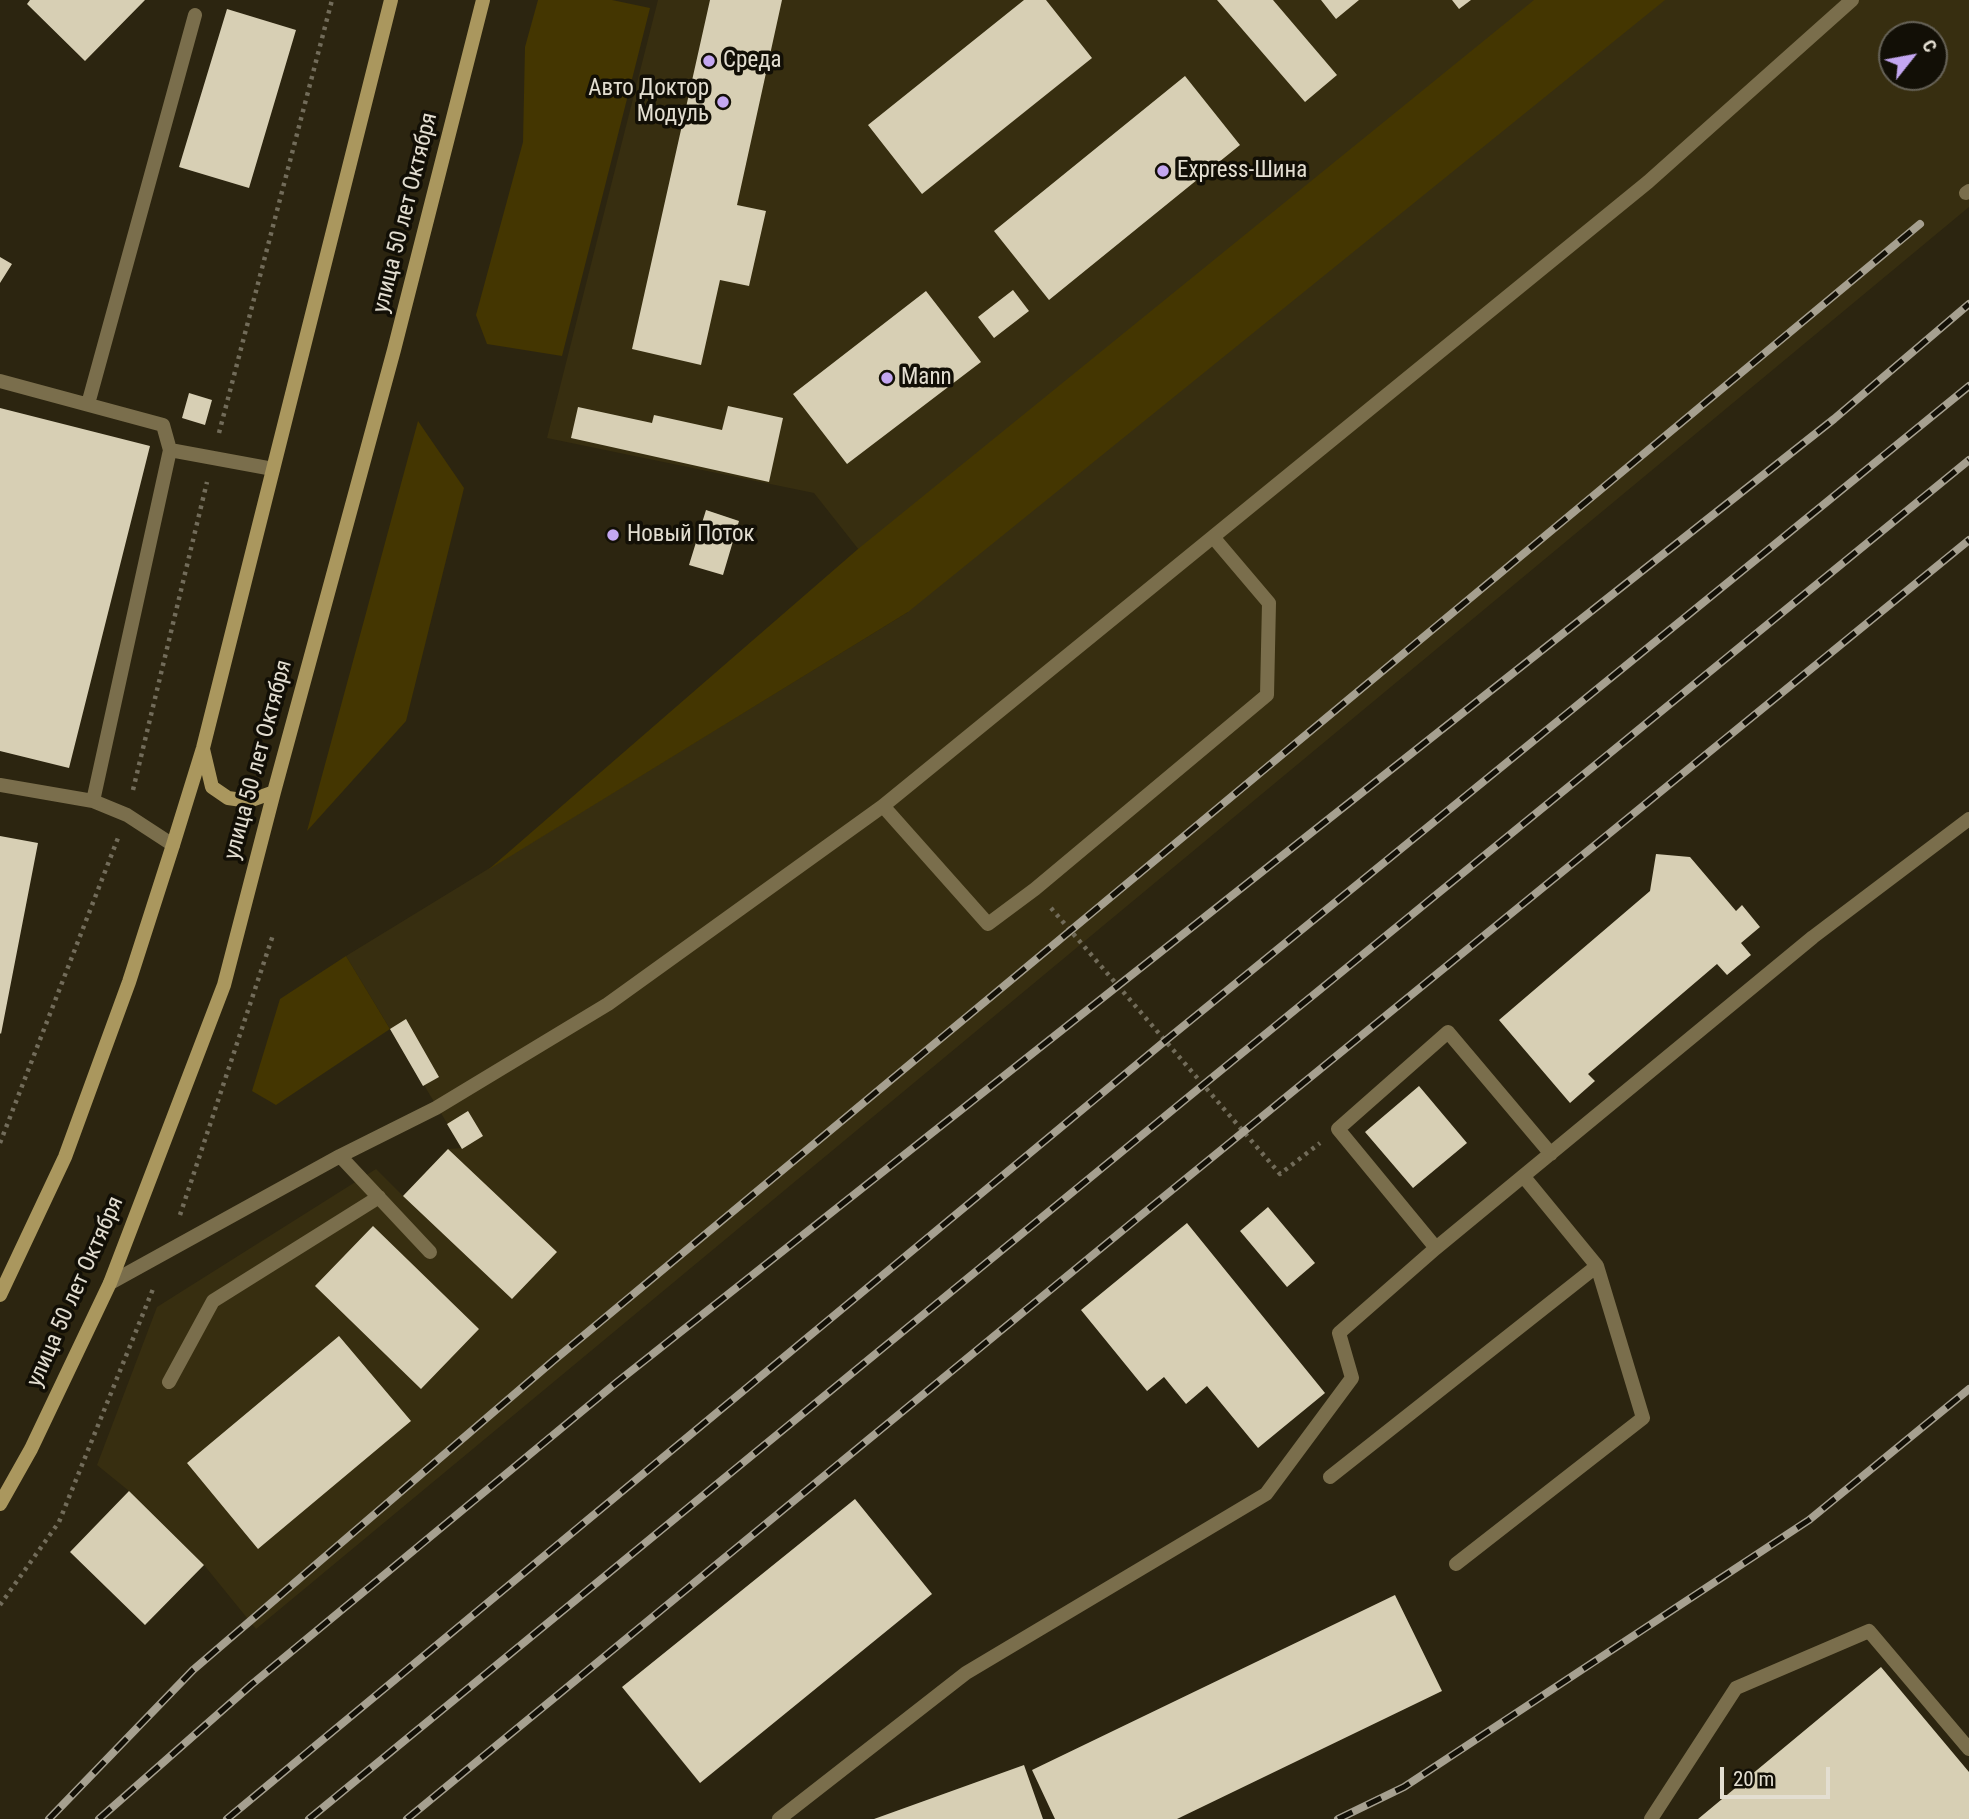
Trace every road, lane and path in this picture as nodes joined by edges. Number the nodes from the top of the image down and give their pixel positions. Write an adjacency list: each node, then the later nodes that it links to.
1 (332, 0): 9 (path)
2 (391, 0): 10 (main road)
3 (483, 0): 14 (main road, улица 50 лет Октября)
4 (1852, 0): 11 (lane)
5 (195, 15): 7 (lane)
6 (0, 381): 7 (lane)
7 (88, 404): 8 (lane)
8 (170, 450): 9 (lane); 15 (lane)
9 (212, 458): 10 (lane); 17 (path)
10 (273, 469): 12 (main road)
11 (1213, 537): 16 (lane); 20 (lane)
12 (203, 748): 14 (main road); 19 (main road)
13 (0, 785): 15 (lane)
14 (274, 792): 30 (main road, улица 50 лет Октября)
15 (93, 801): 17 (lane)
16 (883, 806): 20 (lane); 24 (lane)
17 (127, 815): 19 (lane); 22 (path)
18 (1969, 819): 23 (lane)
19 (173, 845): 31 (main road)
20 (1035, 889): 21 (path)
21 (1338, 1129): 23 (lane); 27 (lane)
22 (0, 1143)
23 (1551, 1154): 25 (lane)
24 (340, 1156): 26 (lane); 30 (lane)
25 (1524, 1177): 27 (lane); 29 (lane)
26 (379, 1197): 28 (lane); 32 (lane)
27 (1436, 1248): 37 (lane)
28 (430, 1252)
29 (1597, 1266): 33 (lane); 35 (lane)
30 (110, 1283): 34 (main road, улица 50 лет Октября)
31 (0, 1295)
32 (169, 1382)
33 (1330, 1477)
34 (0, 1504)
35 (1455, 1564)
36 (1969, 1749): 38 (lane)
37 (779, 1819)
38 (1651, 1819)

